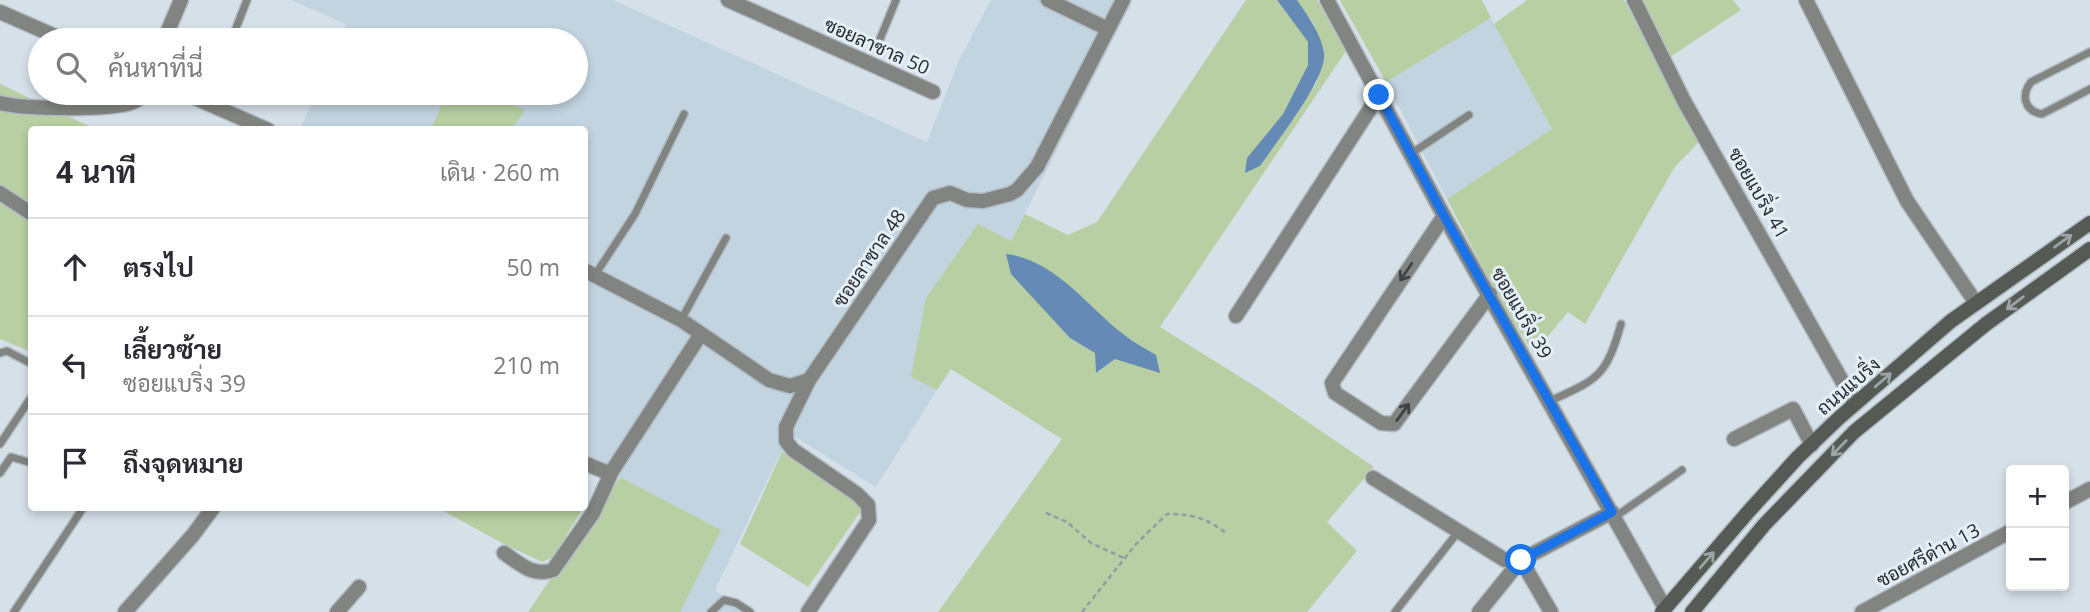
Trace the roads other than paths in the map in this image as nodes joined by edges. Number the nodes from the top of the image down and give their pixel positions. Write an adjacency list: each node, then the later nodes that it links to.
1 (181, 0): 12 (street)
2 (247, 0): 13 (lane)
3 (728, 0): 18 (street, ซอยลาซาล 50)
4 (896, 0): 15 (lane)
5 (1048, 0): 14 (street)
6 (1123, 0): 14 (street, ซอยลาซาล 48)
7 (1327, 0): 19 (street, ซอยแบริ่ง 39)
8 (1633, 0): 45 (street, ซอยแบริ่ง 41)
9 (1806, 0): 35 (street)
10 (0, 12): 11 (street)
11 (37, 28)
12 (168, 28)
13 (236, 28)
14 (1108, 29): 42 (street, ซอยลาซาล 48)
15 (878, 44)
16 (2090, 52): 17 (lane)
17 (2090, 89)
18 (933, 92)
19 (1379, 95): 26 (street, ซอยแบริ่ง 39); 36 (street)
20 (0, 103): 21 (street)
21 (122, 105)
22 (227, 105): 25 (street)
23 (684, 114): 33 (lane)
24 (1469, 115): 26 (lane)
25 (261, 126)
26 (1412, 153): 29 (street, ซอยแบริ่ง 39)
27 (0, 193): 28 (street)
28 (28, 211)
29 (1444, 216): 34 (street, ซอยแบริ่ง 39); 34 (street, one-way to 34)
30 (2090, 223): 35 (main road, ถนนแบริ่ง, one-way to 30)
31 (726, 238): 37 (lane)
32 (2090, 249): 75 (main road, ถนนแบริ่ง, one-way to 75)
33 (590, 272): 37 (street)
34 (1490, 294): 43 (street, ซอยแบริ่ง 39)
35 (1976, 303): 45 (main road, ถนนแบริ่ง, one-way to 35)
36 (1236, 316)
37 (681, 320): 39 (street)
38 (1621, 324): 43 (lane)
39 (701, 334): 42 (street); 52 (street)
40 (0, 352): 41 (lane)
41 (28, 362)
42 (808, 380): 71 (street, ซอยลาซาล 48)
43 (1549, 401): 59 (street, ซอยแบริ่ง 39)
44 (28, 402): 47 (lane)
45 (1855, 404): 48 (main road, ถนนแบริ่ง)
46 (1734, 439): 48 (street)
47 (0, 444)
48 (1812, 444): 65 (main road, ถนนแบริ่ง, one-way to 48)
49 (28, 462): 53 (lane)
50 (588, 465): 52 (street)
51 (1682, 470): 59 (lane)
52 (612, 471): 62 (street)
53 (0, 472)
54 (1373, 478): 60 (street)
55 (2090, 489): 56 (street)
56 (2069, 500)
57 (81, 511): 66 (lane)
58 (211, 511): 67 (street)
59 (1613, 514): 63 (street); 65 (street, ซอยแบริ่ง 39)
60 (1458, 532): 63 (street); 72 (lane)
61 (2006, 534): 76 (street, ซอยศรีด่าน 13)
62 (504, 553)
63 (1521, 560): 73 (street); 74 (street)
64 (359, 587): 68 (street)
65 (1664, 610)
66 (14, 612)
67 (125, 612)
68 (337, 612)
69 (711, 612): 70 (lane)
70 (750, 612)
71 (808, 612)
72 (1395, 612)
73 (1479, 612)
74 (1551, 612)
75 (1692, 612)
76 (1862, 612)

